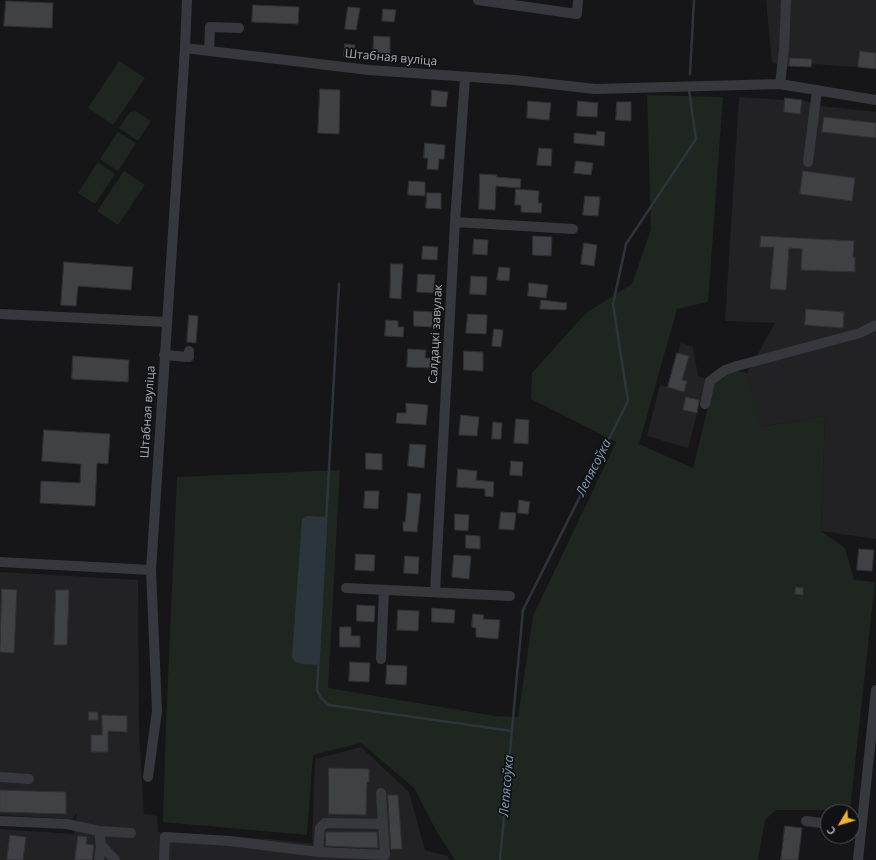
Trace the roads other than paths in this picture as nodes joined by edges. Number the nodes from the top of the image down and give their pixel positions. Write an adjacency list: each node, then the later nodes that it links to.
1 (187, 0): 6 (street, Штабная вуліца)
2 (478, 0): 3 (street)
3 (578, 0)
4 (786, 0): 9 (street)
5 (240, 28): 7 (street)
6 (185, 48): 7 (street, Штабная вуліца); 16 (street, Штабная вуліца)
7 (209, 51): 8 (street, Штабная вуліца)
8 (465, 77): 9 (street, Штабная вуліца); 13 (street, Салдацкі завулак)
9 (780, 84): 10 (street, Штабная вуліца)
10 (818, 90): 11 (street, Штабная вуліца); 12 (street)
11 (876, 100)
12 (808, 162)
13 (455, 222): 14 (street); 25 (street, Салдацкі завулак)
14 (573, 229)
15 (0, 314): 16 (street)
16 (166, 322): 19 (street, Штабная вуліца)
17 (876, 325): 20 (street)
18 (189, 351): 19 (street)
19 (164, 355): 22 (street, Штабная вуліца)
20 (705, 404)
21 (0, 562): 22 (street)
22 (151, 570): 30 (street, Штабная вуліца)
23 (346, 588): 24 (street)
24 (384, 590): 25 (street); 27 (street)
25 (435, 592): 26 (street)
26 (510, 596)
27 (381, 659)
28 (876, 690): 33 (street)
29 (0, 777): 31 (street)
30 (148, 777)
31 (29, 779)
32 (381, 793): 37 (street)
33 (860, 805)
34 (0, 821): 38 (street)
35 (806, 822): 36 (street)
36 (820, 823)
37 (383, 824): 42 (street); 42 (street)
38 (98, 831): 39 (street); 41 (street)
39 (131, 833)
40 (858, 844): 46 (street)
41 (101, 846): 43 (street); 44 (street)
42 (318, 852): 45 (street)
43 (98, 860)
44 (115, 860)
45 (164, 860)
46 (858, 860)

